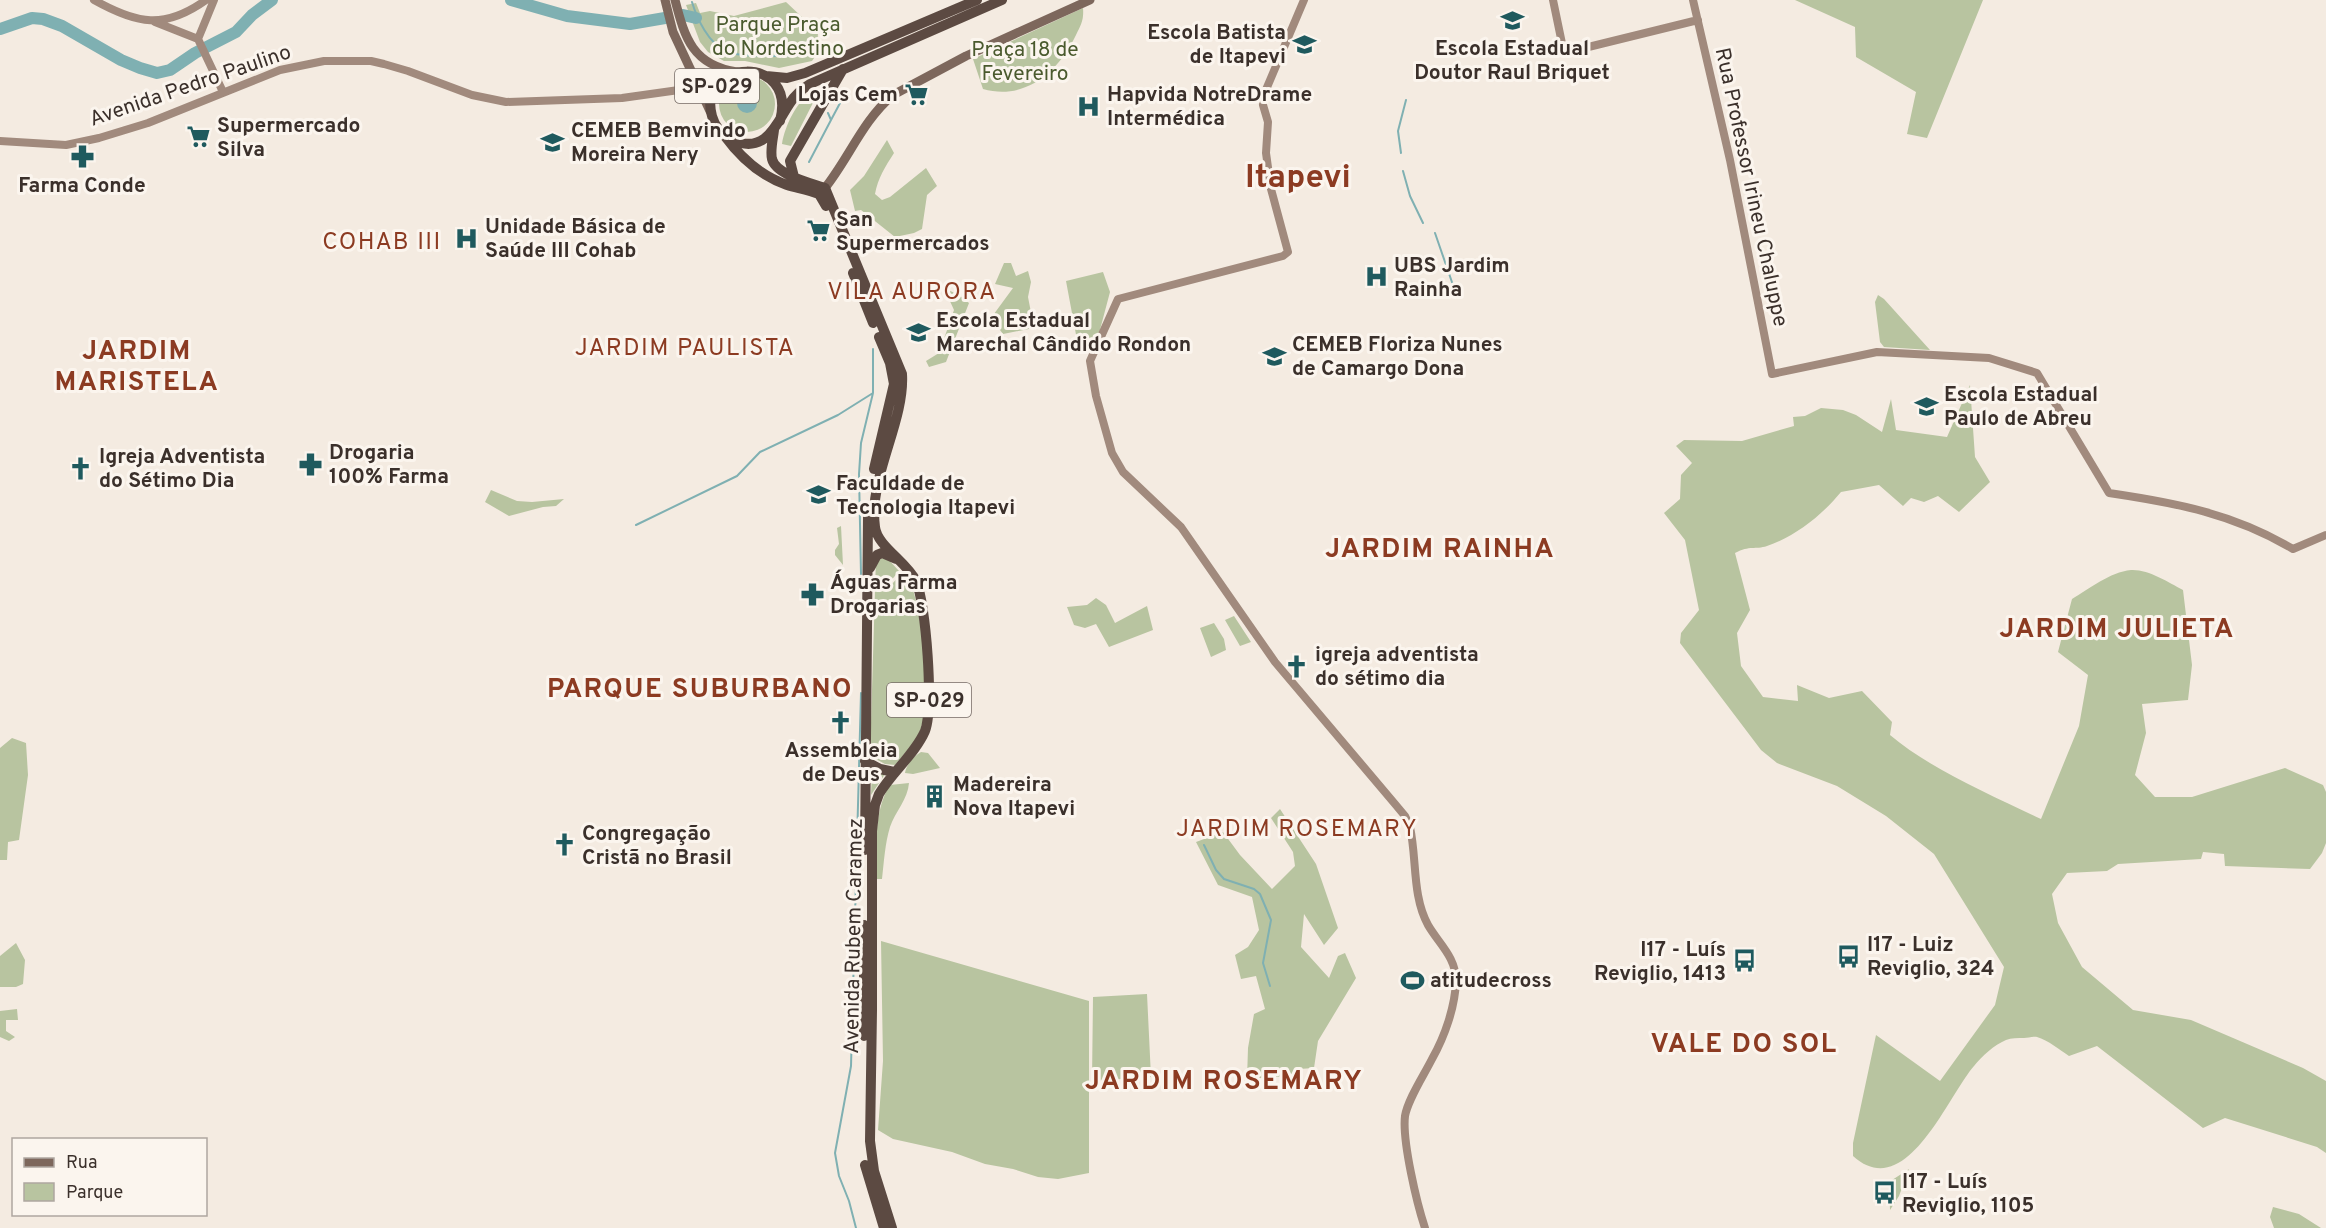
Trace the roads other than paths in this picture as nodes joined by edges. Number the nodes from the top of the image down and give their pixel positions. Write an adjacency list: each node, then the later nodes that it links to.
1 (94, 0): 13 (street)
2 (206, 0): 13 (street)
3 (214, 0): 14 (street)
4 (665, 0): 19 (main road)
5 (675, 0): 16 (main road)
6 (977, 0): 17 (highway, SP-029)
7 (1002, 0): 15 (highway, SP-029)
8 (1090, 0): 25 (main road)
9 (1304, 0): 33 (street)
10 (1553, 0): 12 (street)
11 (1695, 4): 12 (street, Rua Professor Irineu Chaluppe)
12 (1698, 20): 26 (street, Rua Professor Irineu Chaluppe)
13 (154, 21): 14 (street)
14 (198, 40): 18 (street)
15 (843, 69): 21 (highway, SP-029); 24 (highway)
16 (737, 72): 17 (highway, SP-029); 20 (highway, SP-029)
17 (766, 76): 21 (highway, SP-029)
18 (223, 92): 19 (street, Avenida Pedro Paulino); 23 (street, Avenida Pedro Paulino)
19 (705, 100): 20 (main road)
20 (710, 111): 22 (highway, SP-029)
21 (777, 126): 22 (highway, SP-029); 24 (highway, SP-029)
22 (724, 135): 25 (highway, SP-029)
23 (0, 141)
24 (794, 177): 25 (highway, SP-029)
25 (822, 191): 27 (highway, Avenida Rubem Caramez / SP-029); 28 (highway, Avenida Rubem Caramez / SP-029)
26 (2326, 535)
27 (904, 563): 28 (highway); 30 (highway, Avenida Rubem Caramez / SP-029)
28 (868, 572): 29 (highway, Avenida Rubem Caramez / SP-029)
29 (865, 761): 30 (highway); 31 (highway, Avenida Rubem Caramez / SP-029)
30 (894, 772): 32 (highway, Avenida Rubem Caramez / SP-029)
31 (884, 1228)
32 (892, 1228)
33 (1425, 1228)

